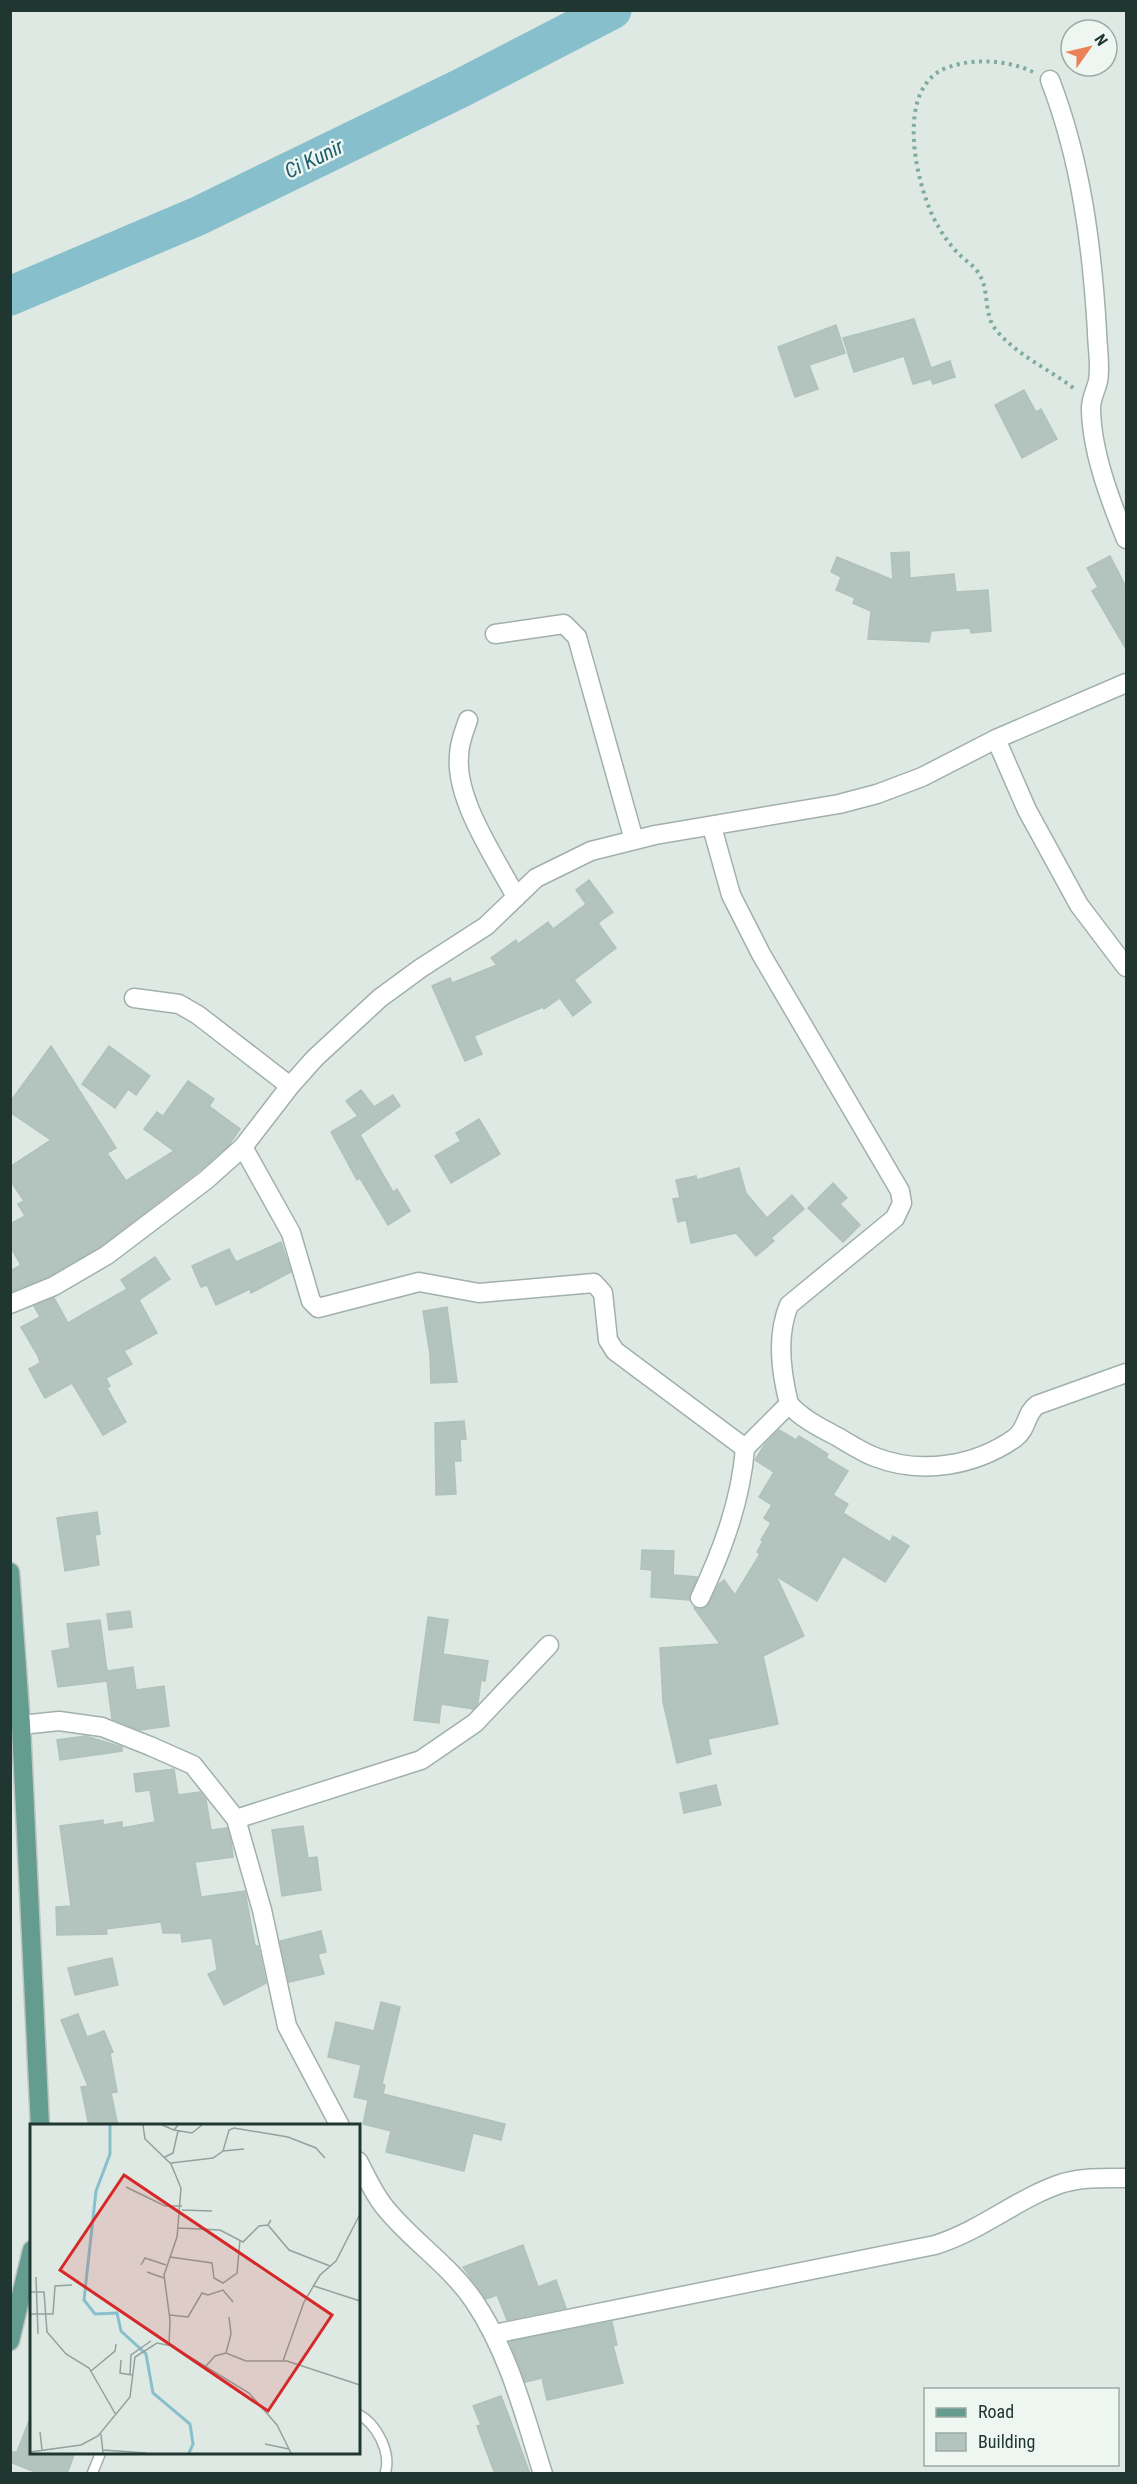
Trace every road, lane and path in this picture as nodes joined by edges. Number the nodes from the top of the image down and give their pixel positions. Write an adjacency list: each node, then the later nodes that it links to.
1 (1050, 80): 2 (street); 2 (path)
2 (1091, 406): 3 (street)
3 (1126, 539)
4 (495, 634): 9 (street)
5 (1126, 683): 7 (street)
6 (468, 720): 10 (street)
7 (996, 739): 8 (street); 11 (street)
8 (712, 827): 9 (street); 17 (street)
9 (634, 840): 10 (street)
10 (516, 897): 13 (street)
11 (1126, 967)
12 (134, 998): 13 (street)
13 (290, 1086): 14 (street)
14 (243, 1147): 15 (street); 18 (street)
15 (10, 1304)
16 (1126, 1373): 17 (street)
17 (789, 1404): 18 (street)
18 (745, 1448): 20 (street)
19 (10, 1572): 22 (main road)
20 (700, 1598)
21 (549, 1645): 23 (street)
22 (21, 1725): 23 (street); 24 (main road)
23 (236, 1819): 25 (street)
24 (40, 2124)
25 (339, 2124)
26 (360, 2165): 29 (street)
27 (1126, 2178): 29 (street)
28 (30, 2258): 30 (main road)
29 (494, 2334): 35 (street)
30 (10, 2341)
31 (360, 2416): 34 (lane)
32 (100, 2454): 33 (lane)
33 (93, 2474)
34 (385, 2474)
35 (543, 2474)

